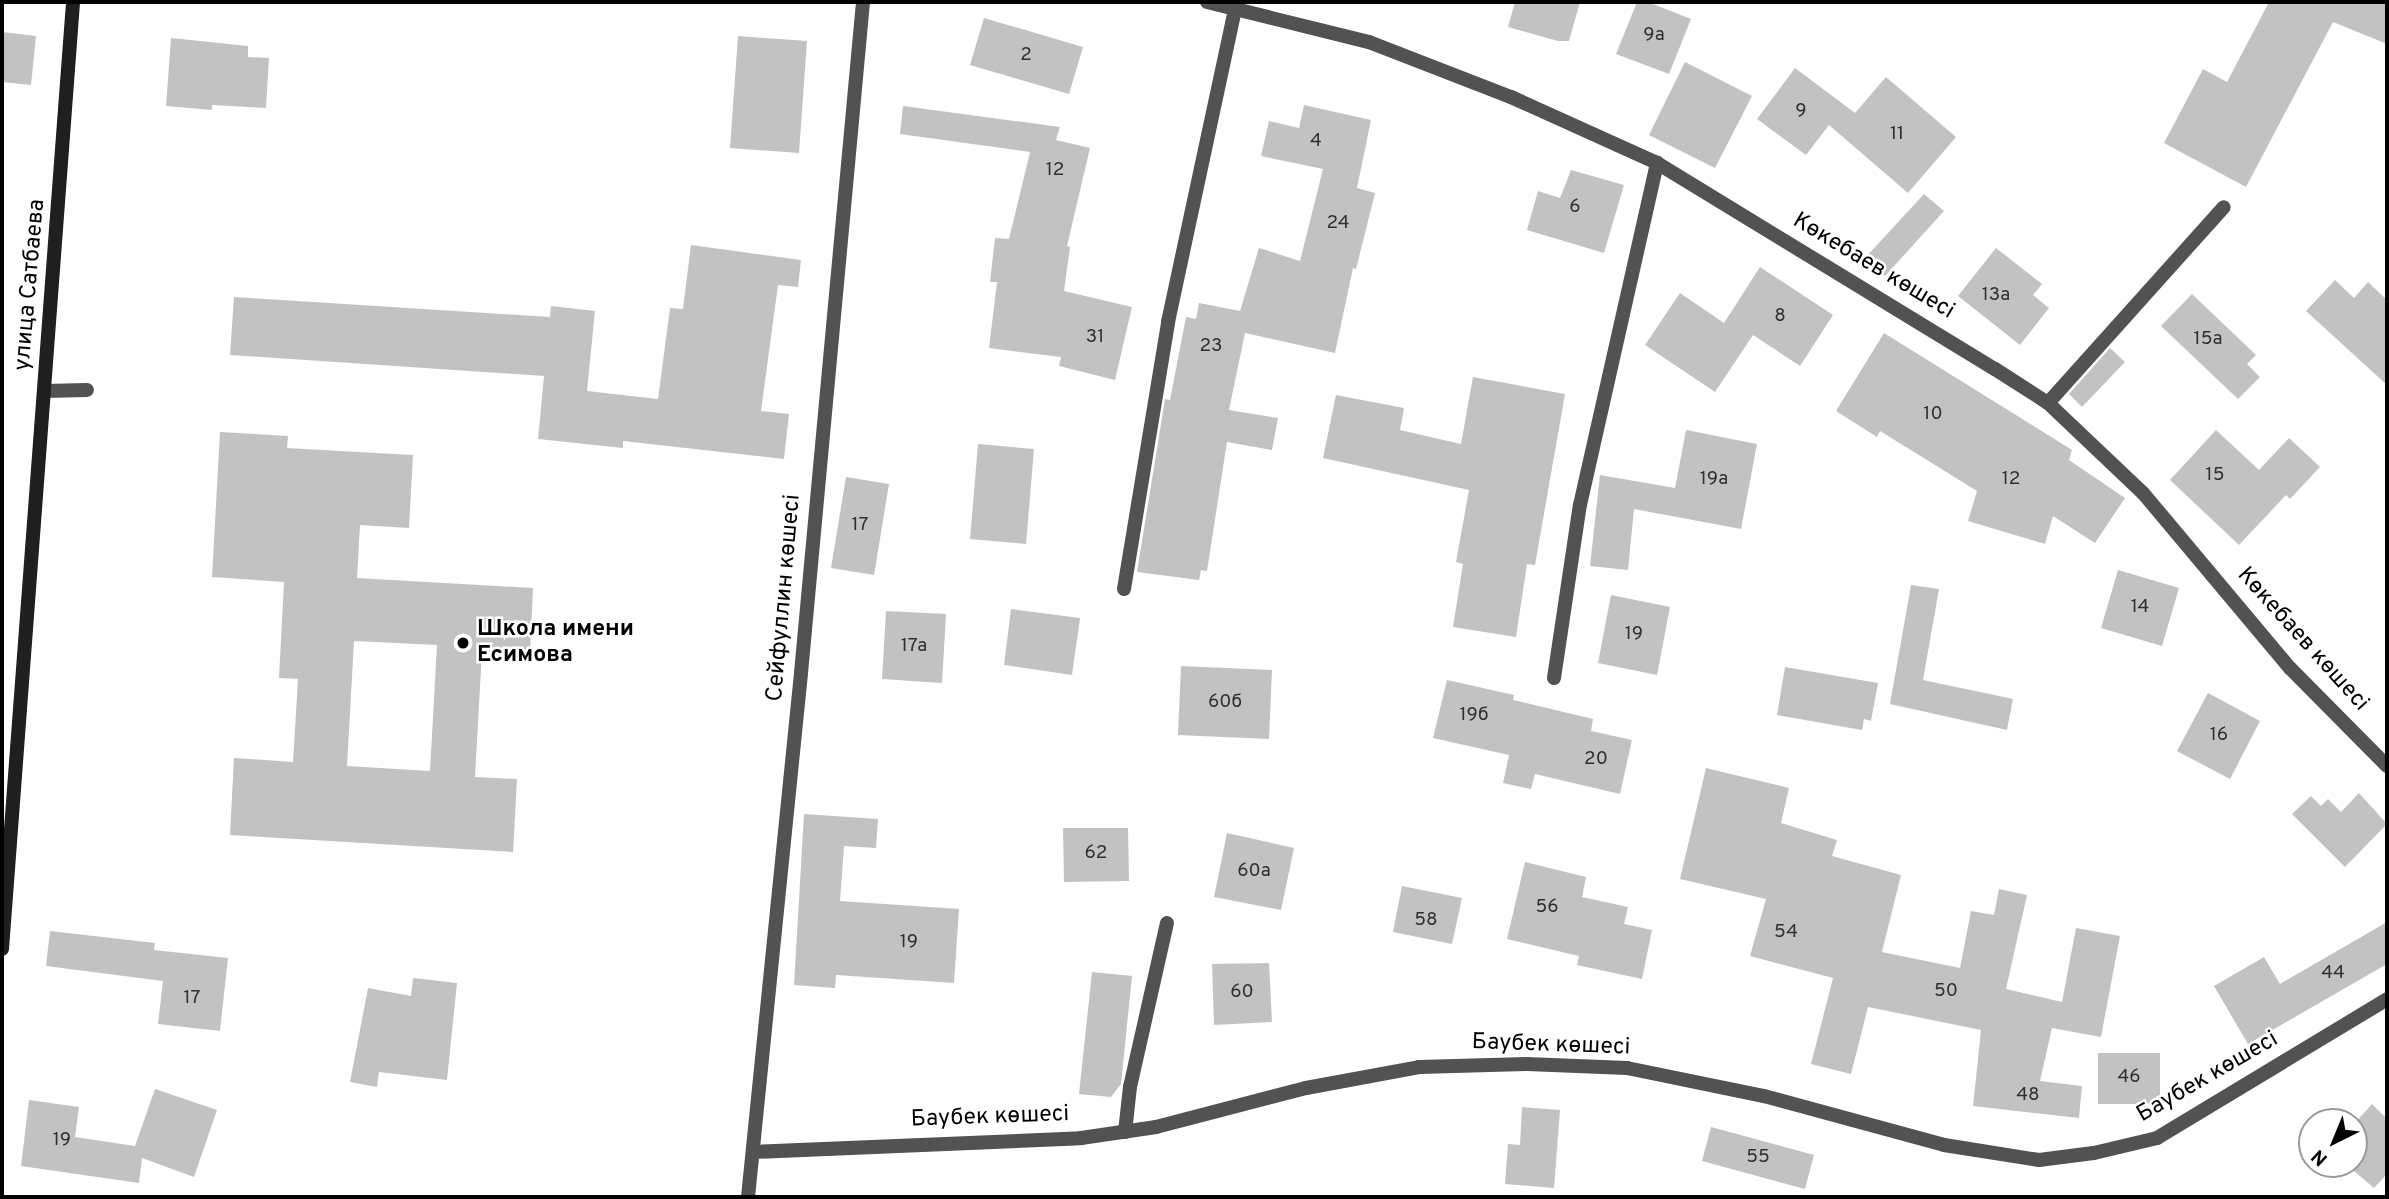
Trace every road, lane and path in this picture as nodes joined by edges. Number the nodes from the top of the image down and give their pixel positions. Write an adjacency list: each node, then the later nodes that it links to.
1 (74, 2): 8 (street, улица Сатбаева)
2 (863, 2): 17 (street, Сейфуллин көшесі)
3 (1207, 2): 4 (street, Көкебаев көшесі)
4 (1235, 9): 5 (street, Көкебаев көшесі); 10 (street)
5 (1657, 163): 9 (street, Көкебаев көшесі); 11 (street)
6 (2224, 208): 9 (street)
7 (87, 390): 8 (street)
8 (45, 391): 14 (street, улица Сатбаева)
9 (2048, 403): 12 (street, Көкебаев көшесі)
10 (1124, 589)
11 (1554, 678)
12 (2387, 766)
13 (1167, 923): 16 (street)
14 (2, 949)
15 (2387, 999): 16 (street, Баубек көшесі)
16 (1125, 1132): 17 (street, Баубек көшесі)
17 (753, 1152): 18 (street, Сейфуллин көшесі)
18 (748, 1197)

